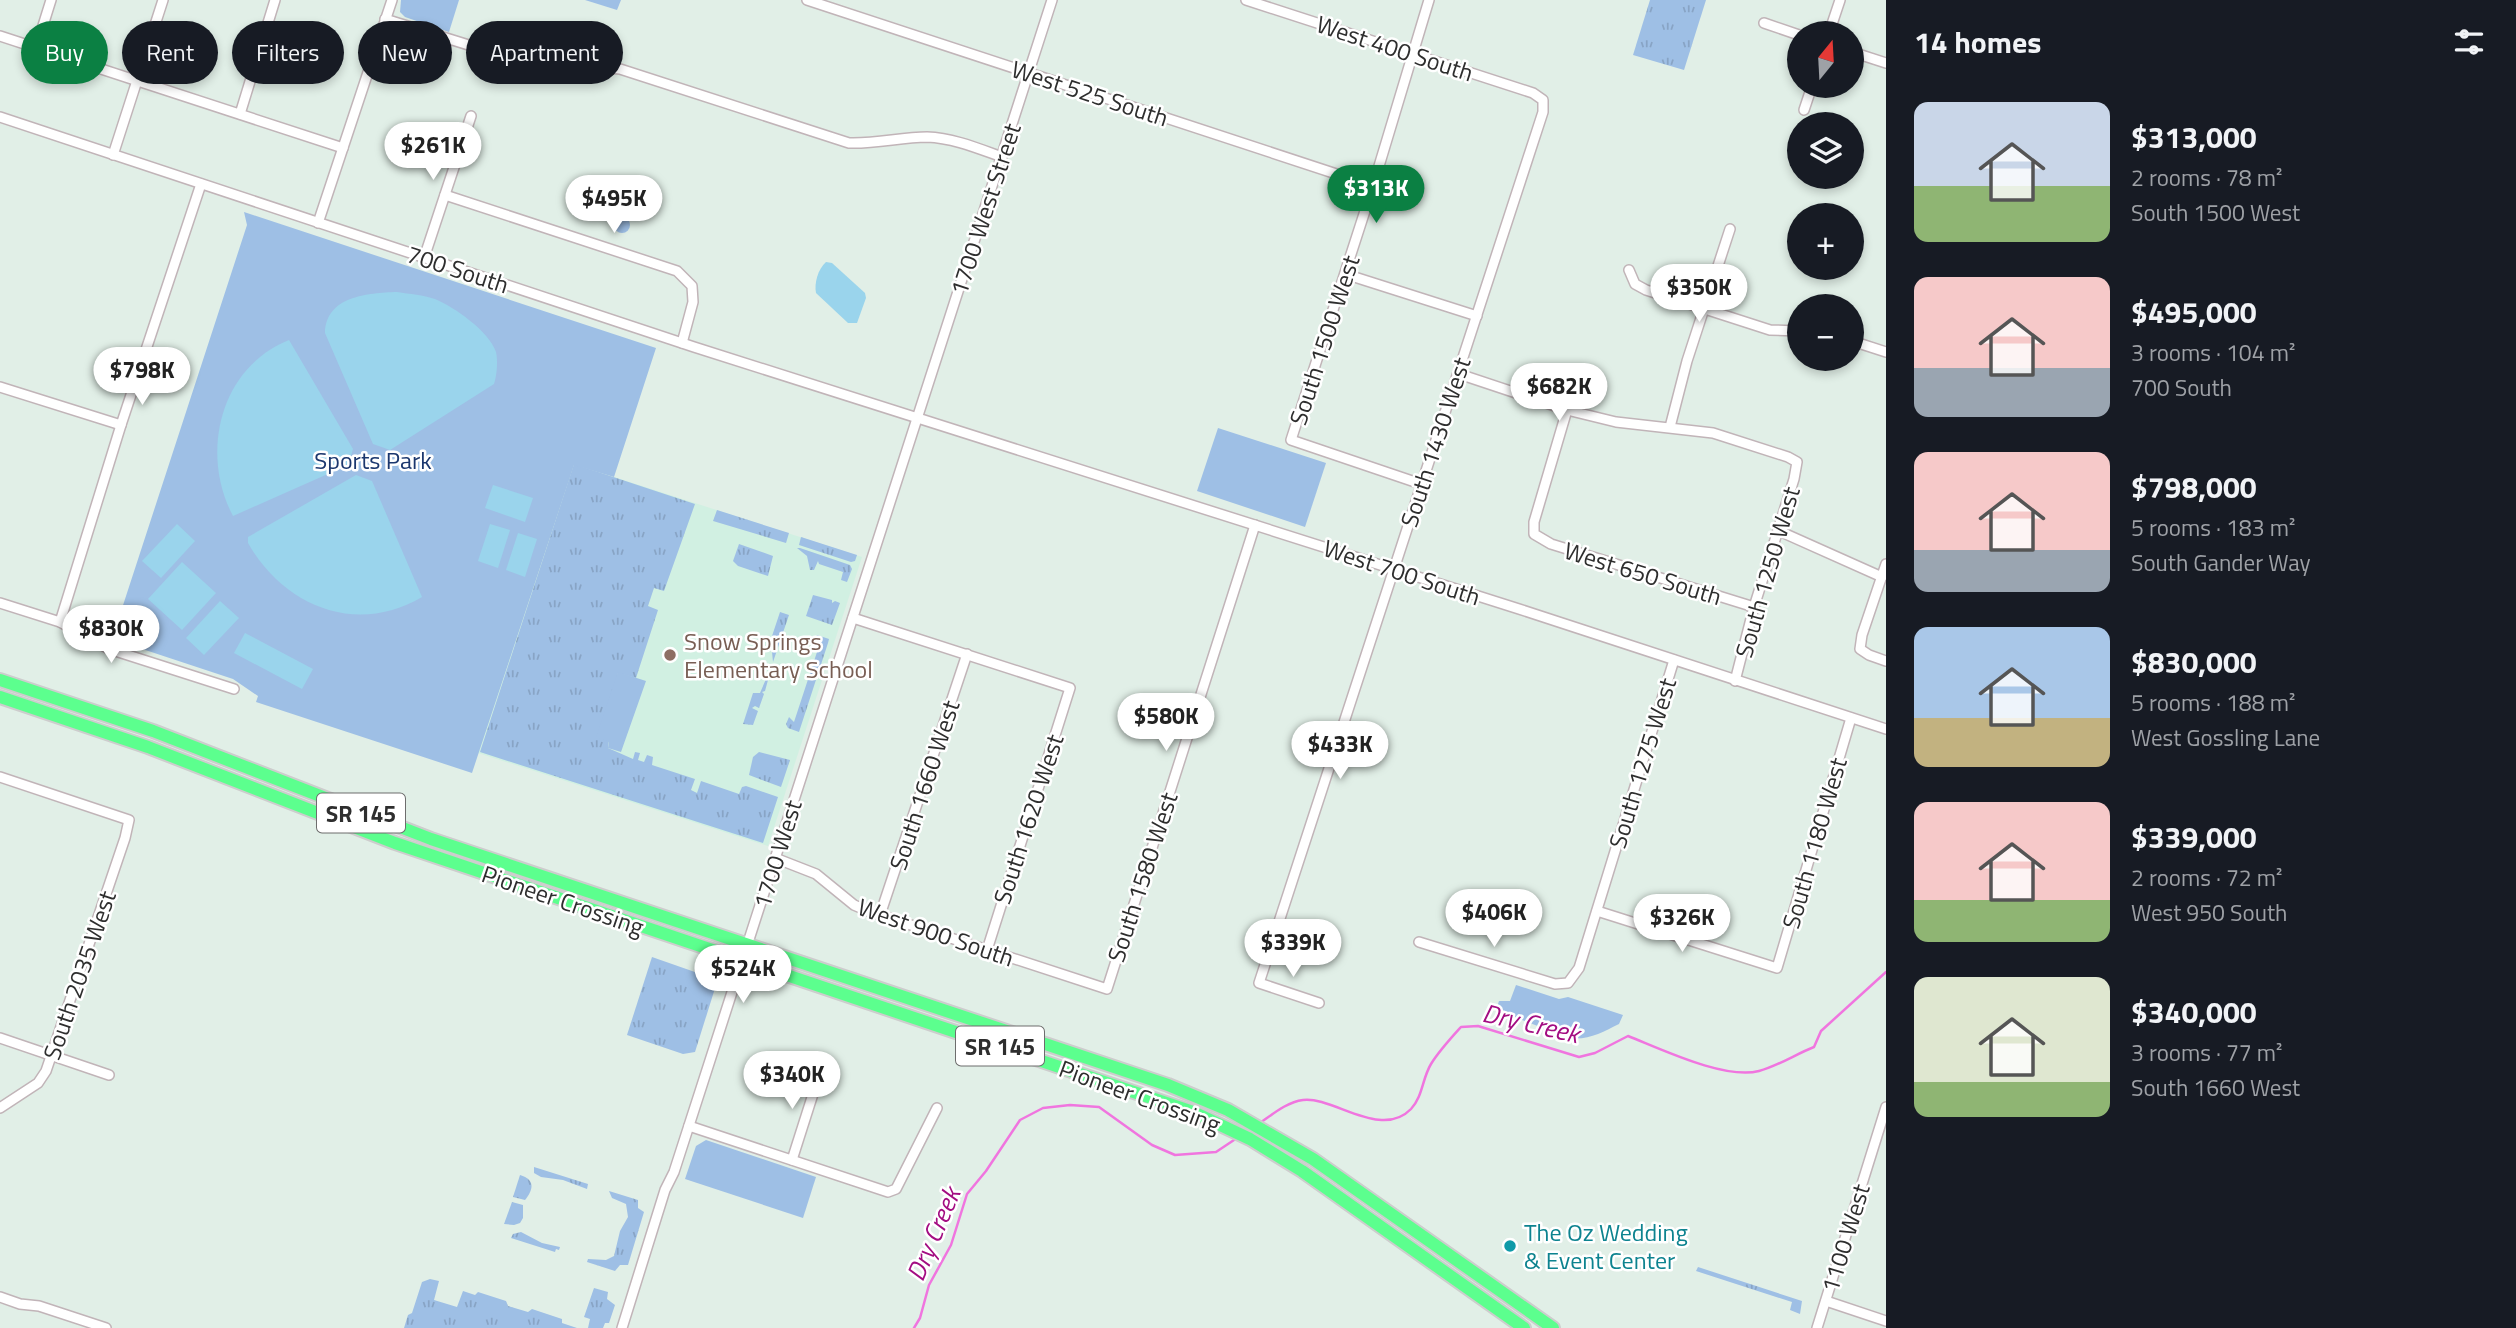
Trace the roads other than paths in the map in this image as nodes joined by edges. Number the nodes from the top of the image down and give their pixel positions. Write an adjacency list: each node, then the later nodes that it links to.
1 (51, 0): 11 (street)
2 (163, 0): 12 (street)
3 (275, 0): 27 (street)
4 (392, 0): 10 (street)
5 (807, 0): 21 (street, West 525 South)
6 (1052, 0): 21 (street, 1700 West Street)
7 (1246, 0): 18 (street, West 400 South)
8 (1429, 0): 18 (street, South 1500 West)
9 (1840, 0): 13 (street)
10 (386, 19): 30 (street); 32 (street)
11 (44, 21)
12 (156, 21)
13 (1833, 21)
14 (1764, 23): 15 (street)
15 (1787, 31)
16 (0, 36): 17 (street)
17 (21, 43)
18 (1412, 54): 25 (street, West 400 South); 34 (street, South 1500 West)
19 (1864, 56): 20 (street)
20 (1886, 63)
21 (1028, 73): 32 (street, 1700 West Street); 34 (street, West 525 South)
22 (135, 84): 31 (street)
23 (148, 84): 27 (street)
24 (1808, 98): 26 (street)
25 (1543, 100): 42 (street, South 1430 West)
26 (1804, 110)
27 (240, 114): 30 (street)
28 (471, 116): 35 (street)
29 (0, 117): 31 (street, 700 South)
30 (343, 148): 36 (street)
31 (113, 155): 33 (street, 700 South)
32 (1002, 157): 50 (street, 1700 West Street)
33 (201, 184): 36 (street, 700 South); 51 (street)
34 (1373, 186): 40 (street, South 1500 West)
35 (445, 195): 38 (street); 44 (street)
36 (318, 223): 38 (street, 700 South)
37 (1730, 229): 41 (street)
38 (424, 258): 44 (street, 700 South)
39 (1629, 270): 41 (street)
40 (1345, 274): 42 (street); 53 (street, South 1500 West)
41 (1704, 310): 43 (street); 52 (street)
42 (1477, 316): 47 (street, South 1430 West)
43 (1787, 331)
44 (682, 343): 50 (street, 700 South)
45 (1864, 345): 46 (street)
46 (1886, 352)
47 (1458, 374): 49 (street); 53 (street, South 1430 West)
48 (0, 387): 51 (street)
49 (1567, 410): 52 (street); 60 (street, West 650 South)
50 (917, 419): 54 (street, West 700 South); 61 (street, 1700 West)
51 (121, 425): 62 (street)
52 (1670, 428): 55 (street, South 1250 West)
53 (1421, 484): 57 (street, South 1430 West)
54 (1255, 525): 57 (street, West 700 South); 80 (street, South 1580 West)
55 (1779, 531): 58 (street); 60 (street, South 1250 West)
56 (1886, 564): 58 (street)
57 (1393, 570): 64 (street, West 700 South); 81 (street, South 1430 West)
58 (1882, 577): 65 (street)
59 (0, 603): 62 (street)
60 (1754, 607): 67 (street, South 1250 West)
61 (853, 618): 63 (street); 73 (street, 1700 West)
62 (60, 622): 68 (street)
63 (967, 654): 75 (street, South 1660 West); 78 (street, South 1620 West)
64 (1674, 660): 67 (street, West 700 South); 74 (street, South 1275 West)
65 (1886, 661)
66 (0, 680): 77 (highway, Pioneer Crossing / SR 145)
67 (1735, 681): 70 (street, West 700 South)
68 (234, 689)
69 (0, 697): 79 (highway, Pioneer Crossing / SR 145)
70 (1851, 718): 71 (street, West 700 South); 74 (street, South 1180 West)
71 (1886, 729)
72 (0, 777): 83 (street, South 2035 West)
73 (775, 858): 75 (street, West 900 South); 77 (street, 1700 West)
74 (1597, 911): 76 (street, South 1275 West)
75 (880, 915): 78 (street, West 900 South)
76 (1419, 942)
77 (748, 944): 79 (street, 1700 West); 97 (highway, Pioneer Crossing / SR 145)
78 (987, 950): 80 (street, West 900 South)
79 (743, 960): 89 (street, 1700 West); 96 (highway, Pioneer Crossing / SR 145)
80 (1107, 989)
81 (1319, 1003)
82 (0, 1038): 83 (street)
83 (52, 1055): 85 (street); 87 (street, South 2035 West)
84 (820, 1072): 90 (street)
85 (109, 1075)
86 (1886, 1107): 92 (street, 1100 West)
87 (0, 1108)
88 (937, 1108): 90 (street)
89 (689, 1126): 90 (street); 95 (street, 1700 West)
90 (792, 1160)
91 (0, 1297): 94 (street)
92 (1826, 1301): 93 (street); 98 (street, 1100 West)
93 (1886, 1321)
94 (106, 1328)
95 (622, 1328)
96 (1524, 1328)
97 (1553, 1328)
98 (1817, 1328)

